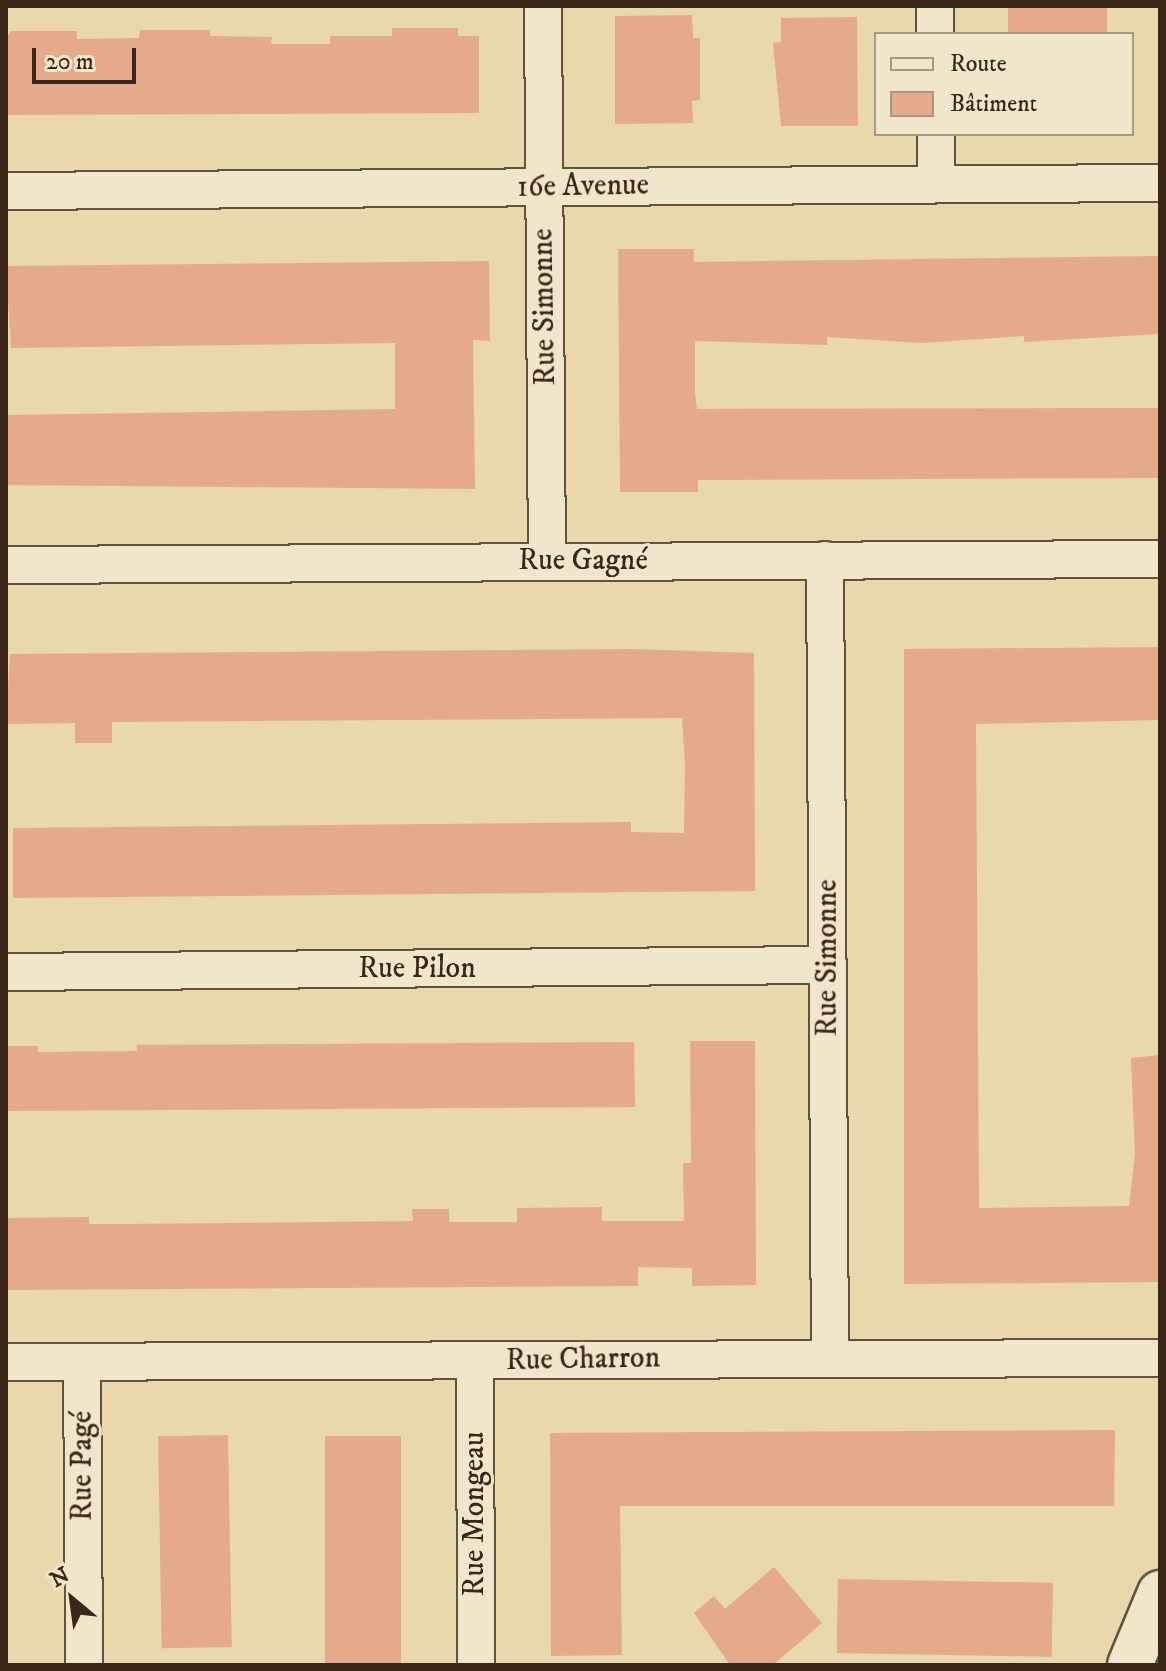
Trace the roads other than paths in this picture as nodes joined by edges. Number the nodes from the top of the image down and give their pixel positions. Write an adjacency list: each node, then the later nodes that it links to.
1 (543, 6): 7 (street, Rue Simonne)
2 (935, 6): 3 (street)
3 (935, 32)
4 (936, 136): 5 (street)
5 (936, 183): 6 (street, 16e Avenue); 7 (street, 16e Avenue)
6 (1160, 183)
7 (544, 188): 8 (street, 16e Avenue); 11 (street, Rue Simonne)
8 (6, 191)
9 (1160, 559): 10 (street, Rue Gagné)
10 (825, 560): 11 (street, Rue Gagné); 13 (street, Rue Simonne)
11 (547, 561): 12 (street, Rue Gagné)
12 (6, 565)
13 (828, 965): 14 (street, Rue Pilon); 15 (street, Rue Simonne)
14 (6, 972)
15 (830, 1356): 16 (street, Rue Charron); 18 (street, Rue Charron)
16 (1160, 1358)
17 (6, 1362): 19 (street, Rue Charron)
18 (475, 1362): 19 (street, Rue Charron); 22 (street, Rue Mongeau)
19 (82, 1363): 21 (street, Rue Pagé)
20 (1160, 1593): 23 (street)
21 (84, 1665)
22 (476, 1665)
23 (1130, 1665)

